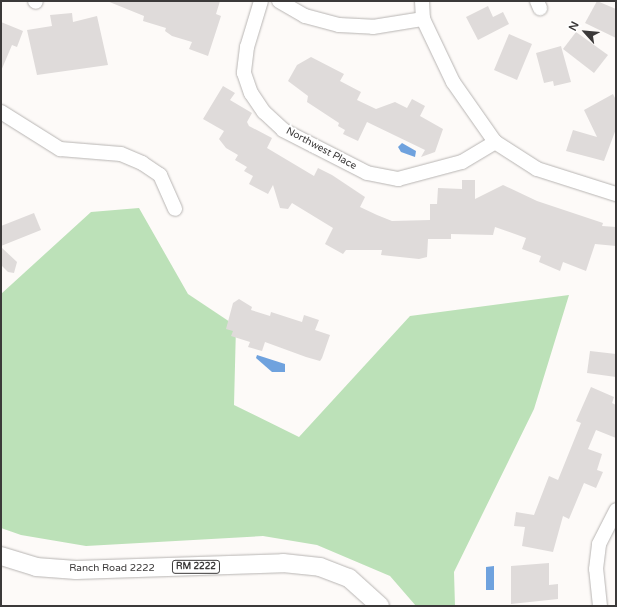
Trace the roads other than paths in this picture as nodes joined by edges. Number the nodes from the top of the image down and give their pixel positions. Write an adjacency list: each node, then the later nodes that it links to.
1 (261, 1): 6 (street, Northwest Place)
2 (279, 1): 4 (street)
3 (422, 1): 4 (street)
4 (423, 19): 6 (street)
5 (1, 112): 8 (street)
6 (494, 142): 7 (street)
7 (616, 194)
8 (175, 209)
9 (616, 510): 12 (street)
10 (1, 556): 11 (main road, Ranch Road 2222 / RM 2222)
11 (380, 606)
12 (600, 606)

